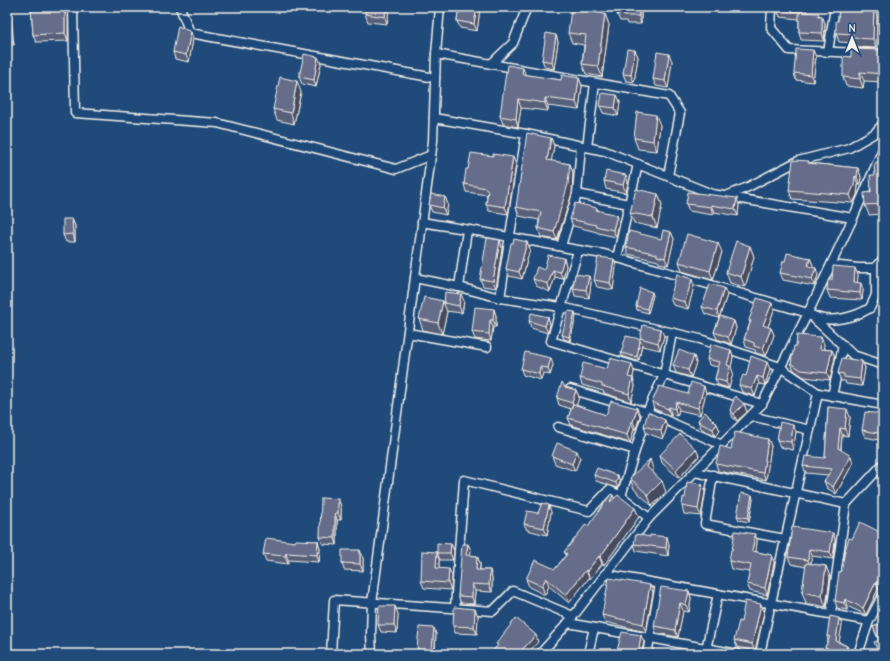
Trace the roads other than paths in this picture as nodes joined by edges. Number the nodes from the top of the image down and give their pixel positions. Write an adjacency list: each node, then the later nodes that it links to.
1 (73, 7): 18 (street)
2 (180, 7): 11 (street)
3 (440, 7): 8 (street)
4 (527, 7): 10 (street)
5 (772, 7): 7 (street)
6 (835, 7): 7 (street)
7 (828, 52): 9 (street)
8 (436, 54): 10 (street); 11 (street)
9 (883, 54)
10 (491, 64): 12 (street)
11 (435, 78): 13 (street)
12 (595, 83): 16 (street); 20 (street)
13 (434, 118): 15 (street); 18 (street)
14 (883, 124): 22 (street)
15 (526, 134): 16 (street); 27 (street)
16 (584, 147): 19 (street); 21 (street)
17 (883, 149): 24 (street)
18 (431, 154): 25 (street)
19 (638, 164): 20 (street); 23 (street)
20 (668, 176): 22 (street)
21 (577, 194): 23 (street); 28 (street)
22 (726, 196): 24 (street)
23 (629, 204): 30 (street)
24 (853, 218): 32 (street)
25 (422, 222): 26 (street); 34 (street)
26 (467, 230): 27 (street); 35 (street)
27 (511, 237): 28 (street); 36 (street)
28 (561, 246): 29 (street)
29 (578, 251): 30 (street); 37 (street)
30 (617, 258): 38 (street)
31 (883, 260): 33 (street)
32 (831, 265): 33 (street); 38 (street)
33 (876, 268): 38 (street)
34 (415, 278): 35 (street); 39 (street)
35 (459, 287): 36 (street)
36 (500, 298): 37 (street)
37 (561, 307): 40 (street); 45 (street)
38 (808, 313): 41 (street); 44 (street)
39 (408, 333): 42 (street); 69 (street)
40 (672, 333): 44 (street); 45 (street)
41 (842, 345): 43 (street); 48 (street)
42 (487, 347)
43 (883, 364)
44 (780, 367): 47 (street); 49 (street)
45 (664, 375): 49 (street); 51 (street)
46 (570, 389): 51 (street)
47 (818, 393): 48 (street); 54 (street)
48 (832, 396): 50 (street)
49 (762, 404): 52 (street)
50 (883, 405)
51 (647, 412): 55 (street); 56 (street)
52 (751, 416): 54 (street); 55 (street)
53 (558, 426): 56 (street)
54 (810, 430): 60 (street)
55 (722, 445): 58 (street)
56 (635, 450): 61 (street)
57 (883, 464): 62 (street)
58 (695, 472): 59 (street); 63 (street)
59 (713, 475): 60 (street); 64 (street)
60 (796, 492): 62 (street); 64 (street)
61 (621, 496): 63 (street); 72 (street)
62 (846, 504): 73 (street)
63 (649, 518): 65 (street)
64 (785, 539): 70 (street)
65 (605, 574): 66 (street); 74 (street)
66 (660, 584): 67 (street); 77 (street)
67 (718, 594): 70 (street); 78 (street)
68 (883, 595): 71 (street)
69 (372, 603): 72 (street); 79 (street); 80 (street)
70 (770, 603): 73 (street); 85 (street)
71 (880, 607): 75 (street)
72 (455, 608): 74 (street)
73 (831, 613): 75 (street)
74 (570, 619): 76 (street); 81 (street)
75 (869, 621): 86 (street)
76 (594, 628): 77 (street); 82 (street)
77 (650, 638): 78 (street); 83 (street)
78 (706, 651): 84 (street)
79 (331, 654)
80 (372, 654)
81 (540, 654)
82 (588, 654)
83 (646, 654)
84 (738, 654)
85 (760, 654)
86 (858, 654)

